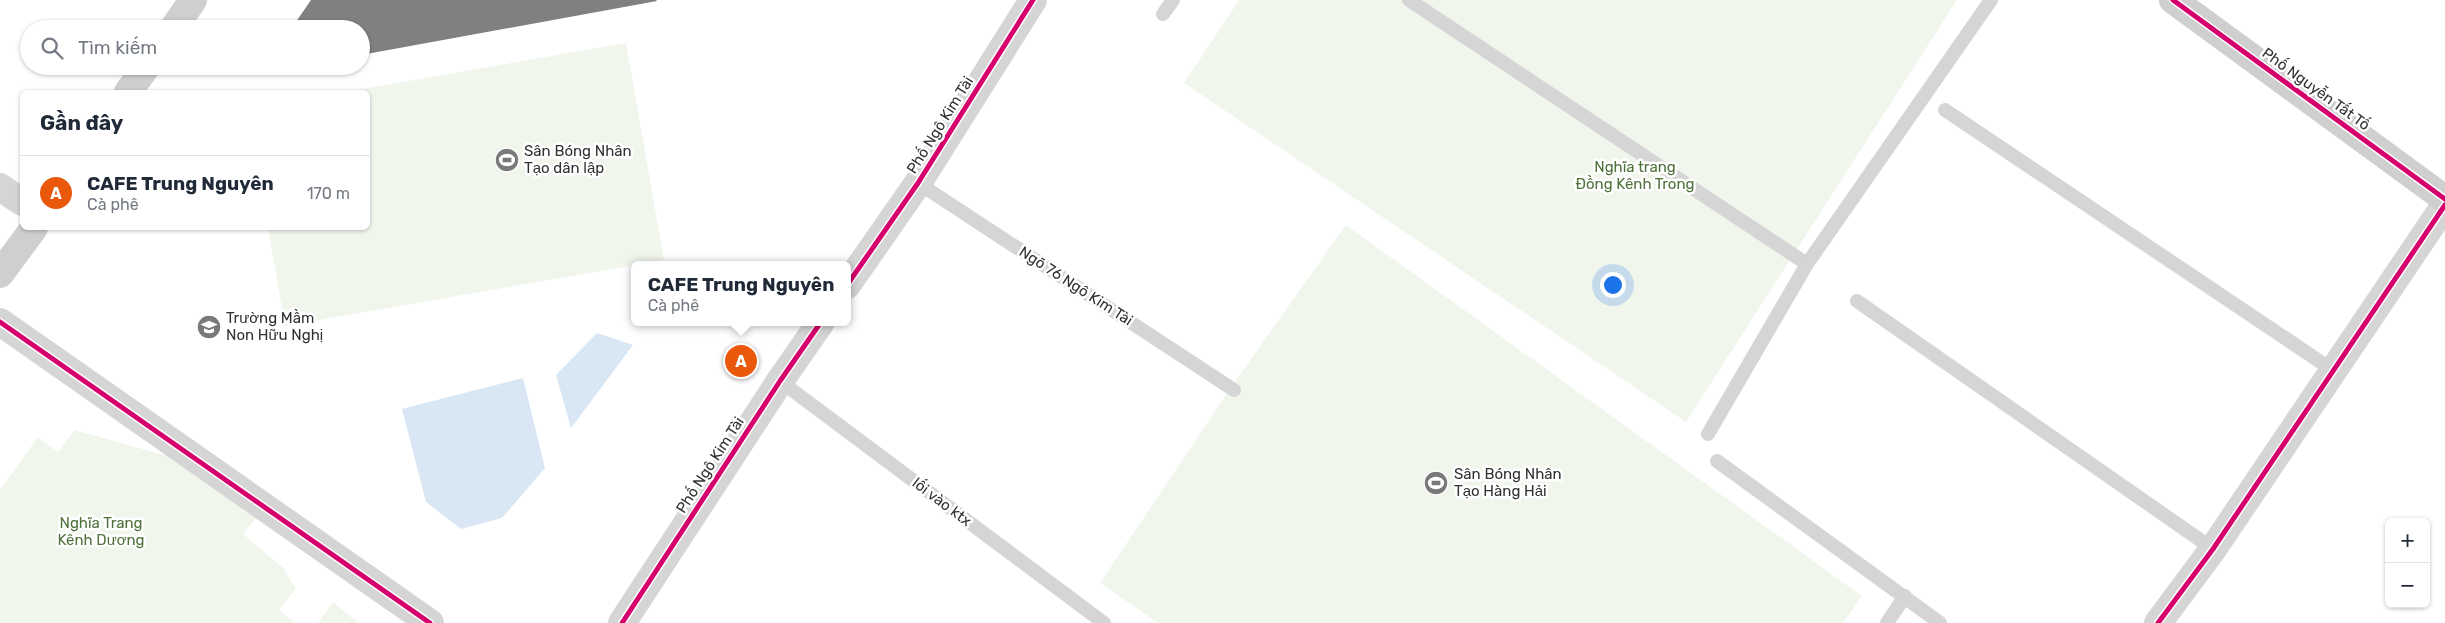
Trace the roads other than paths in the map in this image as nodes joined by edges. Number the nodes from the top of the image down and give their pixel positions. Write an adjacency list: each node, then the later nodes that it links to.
1 (193, 0): 8 (street)
2 (1033, 0): 12 (street, Phố Ngô Kim Tài)
3 (1173, 0): 7 (lane)
4 (1409, 0): 18 (lane)
5 (1991, 0): 18 (lane)
6 (2173, 0): 14 (street, Phố Nguyễn Tất Tố)
7 (1163, 14)
8 (179, 20)
9 (140, 75): 10 (street)
10 (129, 90)
11 (1945, 110): 24 (lane)
12 (918, 183): 20 (street, Phố Ngô Kim Tài); 26 (lane, Ngõ 76 Ngô Kim Tài)
13 (0, 187): 15 (street)
14 (2445, 199)
15 (20, 201)
16 (2445, 205): 24 (street)
17 (33, 230): 19 (street)
18 (1807, 264): 27 (lane)
19 (0, 274)
20 (851, 279)
21 (1857, 301): 29 (lane)
22 (0, 322): 32 (street)
23 (818, 326): 25 (street, Phố Ngô Kim Tài)
24 (2334, 371): 29 (street)
25 (780, 381): 31 (lane, lối vào ktx); 33 (street, Phố Ngô Kim Tài)
26 (1234, 390)
27 (1708, 434)
28 (1717, 461): 30 (lane)
29 (2214, 549): 36 (street)
30 (1905, 596): 34 (lane); 35 (lane)
31 (1101, 622)
32 (430, 623)
33 (622, 623)
34 (1887, 623)
35 (1940, 623)
36 (2158, 623)

